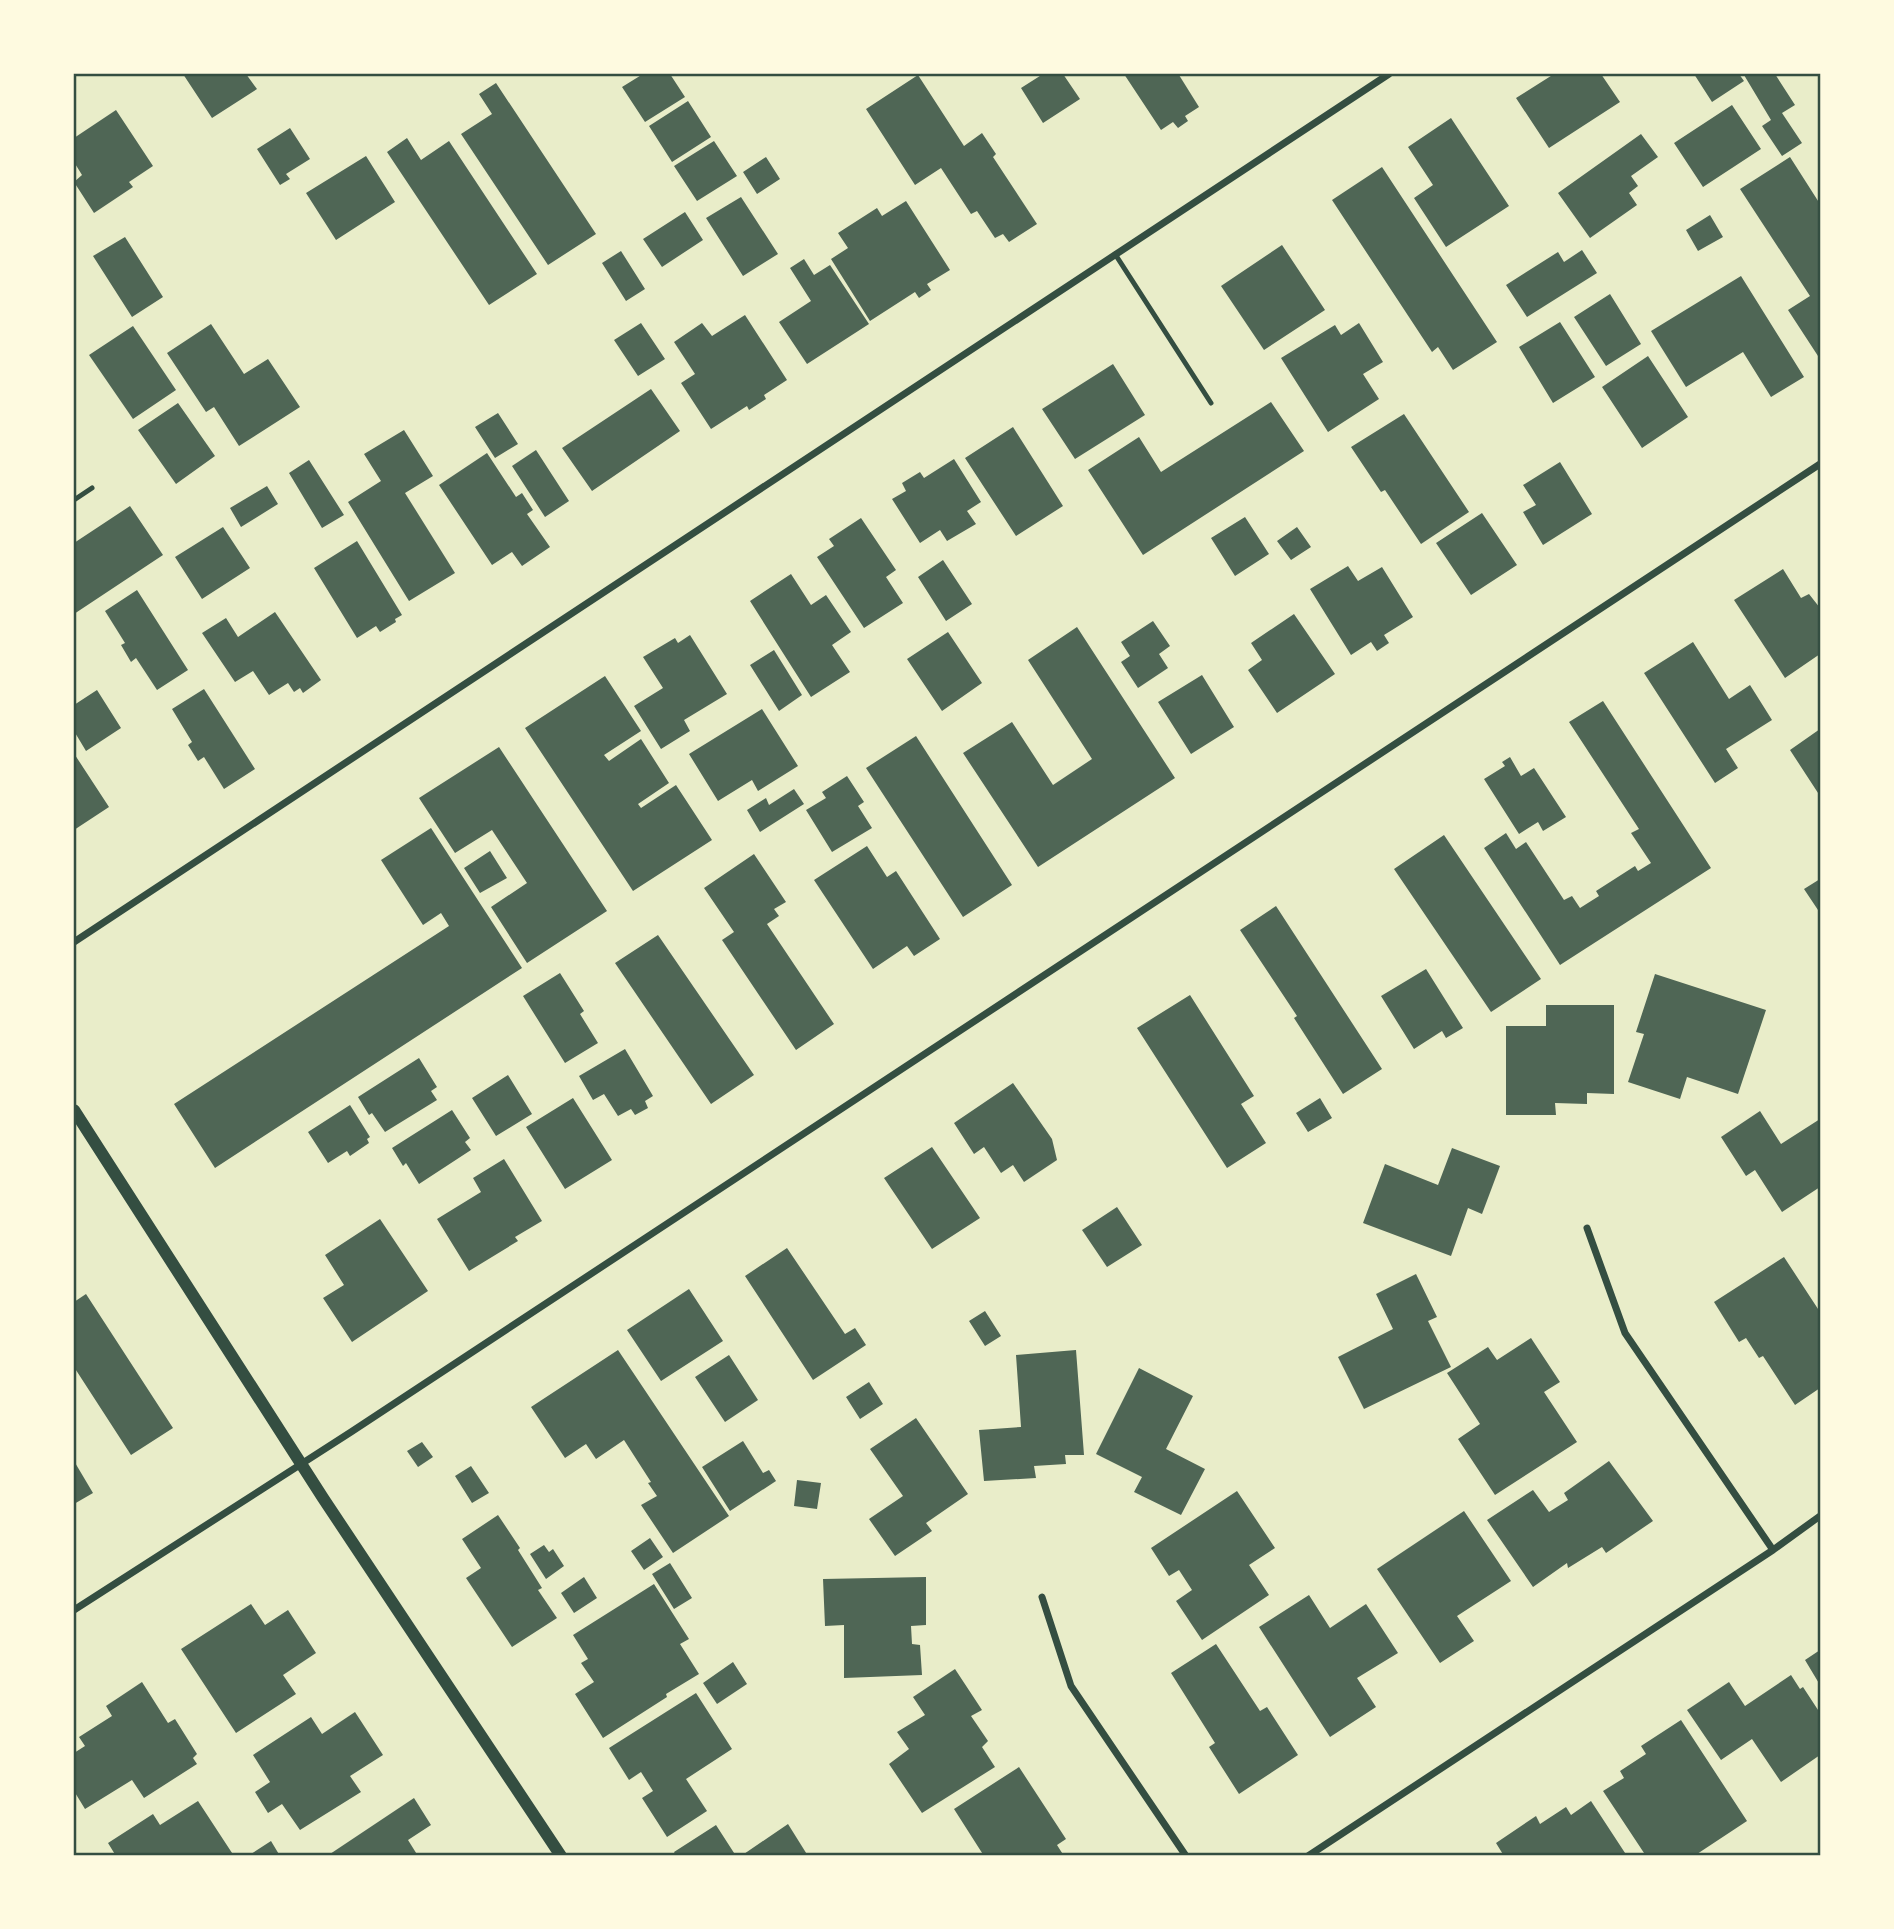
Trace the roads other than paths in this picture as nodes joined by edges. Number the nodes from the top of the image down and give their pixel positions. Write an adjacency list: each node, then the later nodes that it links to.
1 (1389, 74): 2 (street)
2 (1115, 254): 3 (lane); 7 (street)
3 (1212, 403)
4 (1821, 464): 10 (street)
5 (92, 488): 6 (lane)
6 (74, 500)
7 (74, 942)
8 (74, 1110): 10 (street)
9 (1587, 1228): 12 (street)
10 (301, 1464): 14 (street); 15 (street)
11 (1821, 1516): 12 (street)
12 (1773, 1550): 17 (street)
13 (1042, 1597): 16 (street)
14 (74, 1610)
15 (561, 1856)
16 (1186, 1856)
17 (1308, 1856)

